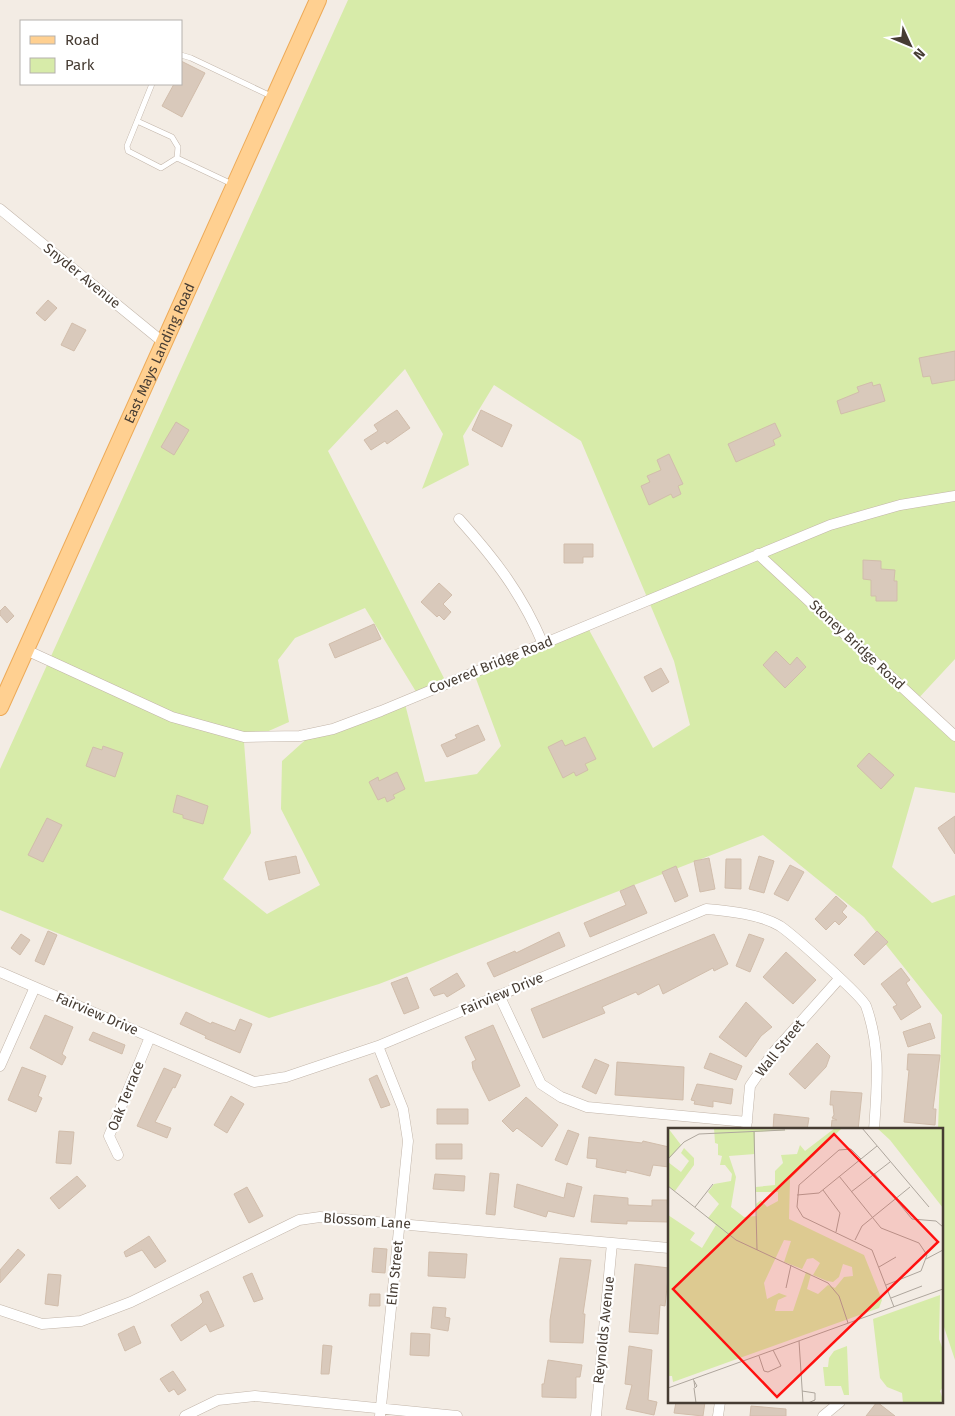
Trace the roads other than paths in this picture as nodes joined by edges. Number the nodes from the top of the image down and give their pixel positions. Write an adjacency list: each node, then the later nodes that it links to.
1 (318, 0): 4 (main road, East Mays Landing Road)
2 (182, 56): 4 (lane)
3 (152, 85): 5 (lane)
4 (274, 98): 7 (main road, East Mays Landing Road)
5 (137, 122): 6 (lane); 6 (lane)
6 (176, 158): 7 (lane)
7 (234, 185): 9 (main road, East Mays Landing Road)
8 (0, 209): 9 (street, Snyder Avenue)
9 (164, 343): 14 (main road, East Mays Landing Road)
10 (955, 496): 12 (street, Covered Bridge Road)
11 (459, 519): 13 (street)
12 (758, 554): 13 (street, Covered Bridge Road); 16 (street, Stoney Bridge Road)
13 (543, 644): 14 (street, Covered Bridge Road)
14 (26, 650): 15 (main road, East Mays Landing Road)
15 (0, 707)
16 (955, 736)
17 (0, 972): 19 (street, Fairview Drive)
18 (839, 978): 20 (street, Fairview Drive); 24 (street, Wall Street); 25 (street, Fairview Drive)
19 (35, 987): 21 (street, Fairview Drive); 23 (street)
20 (498, 995): 22 (street, Fairview Drive); 24 (street)
21 (150, 1037): 22 (street, Fairview Drive); 26 (street, Oak Terrace)
22 (378, 1046): 27 (street, Elm Street)
23 (0, 1066)
24 (747, 1126)
25 (874, 1128)
26 (118, 1155)
27 (400, 1223): 28 (street, Blossom Lane); 30 (street, Blossom Lane); 32 (street, Elm Street)
28 (612, 1243): 29 (street, Blossom Lane); 35 (street, Reynolds Avenue)
29 (668, 1248)
30 (0, 1310)
31 (838, 1404): 36 (street)
32 (380, 1413): 33 (street); 34 (street)
33 (185, 1416)
34 (457, 1416)
35 (596, 1416)
36 (823, 1416)

